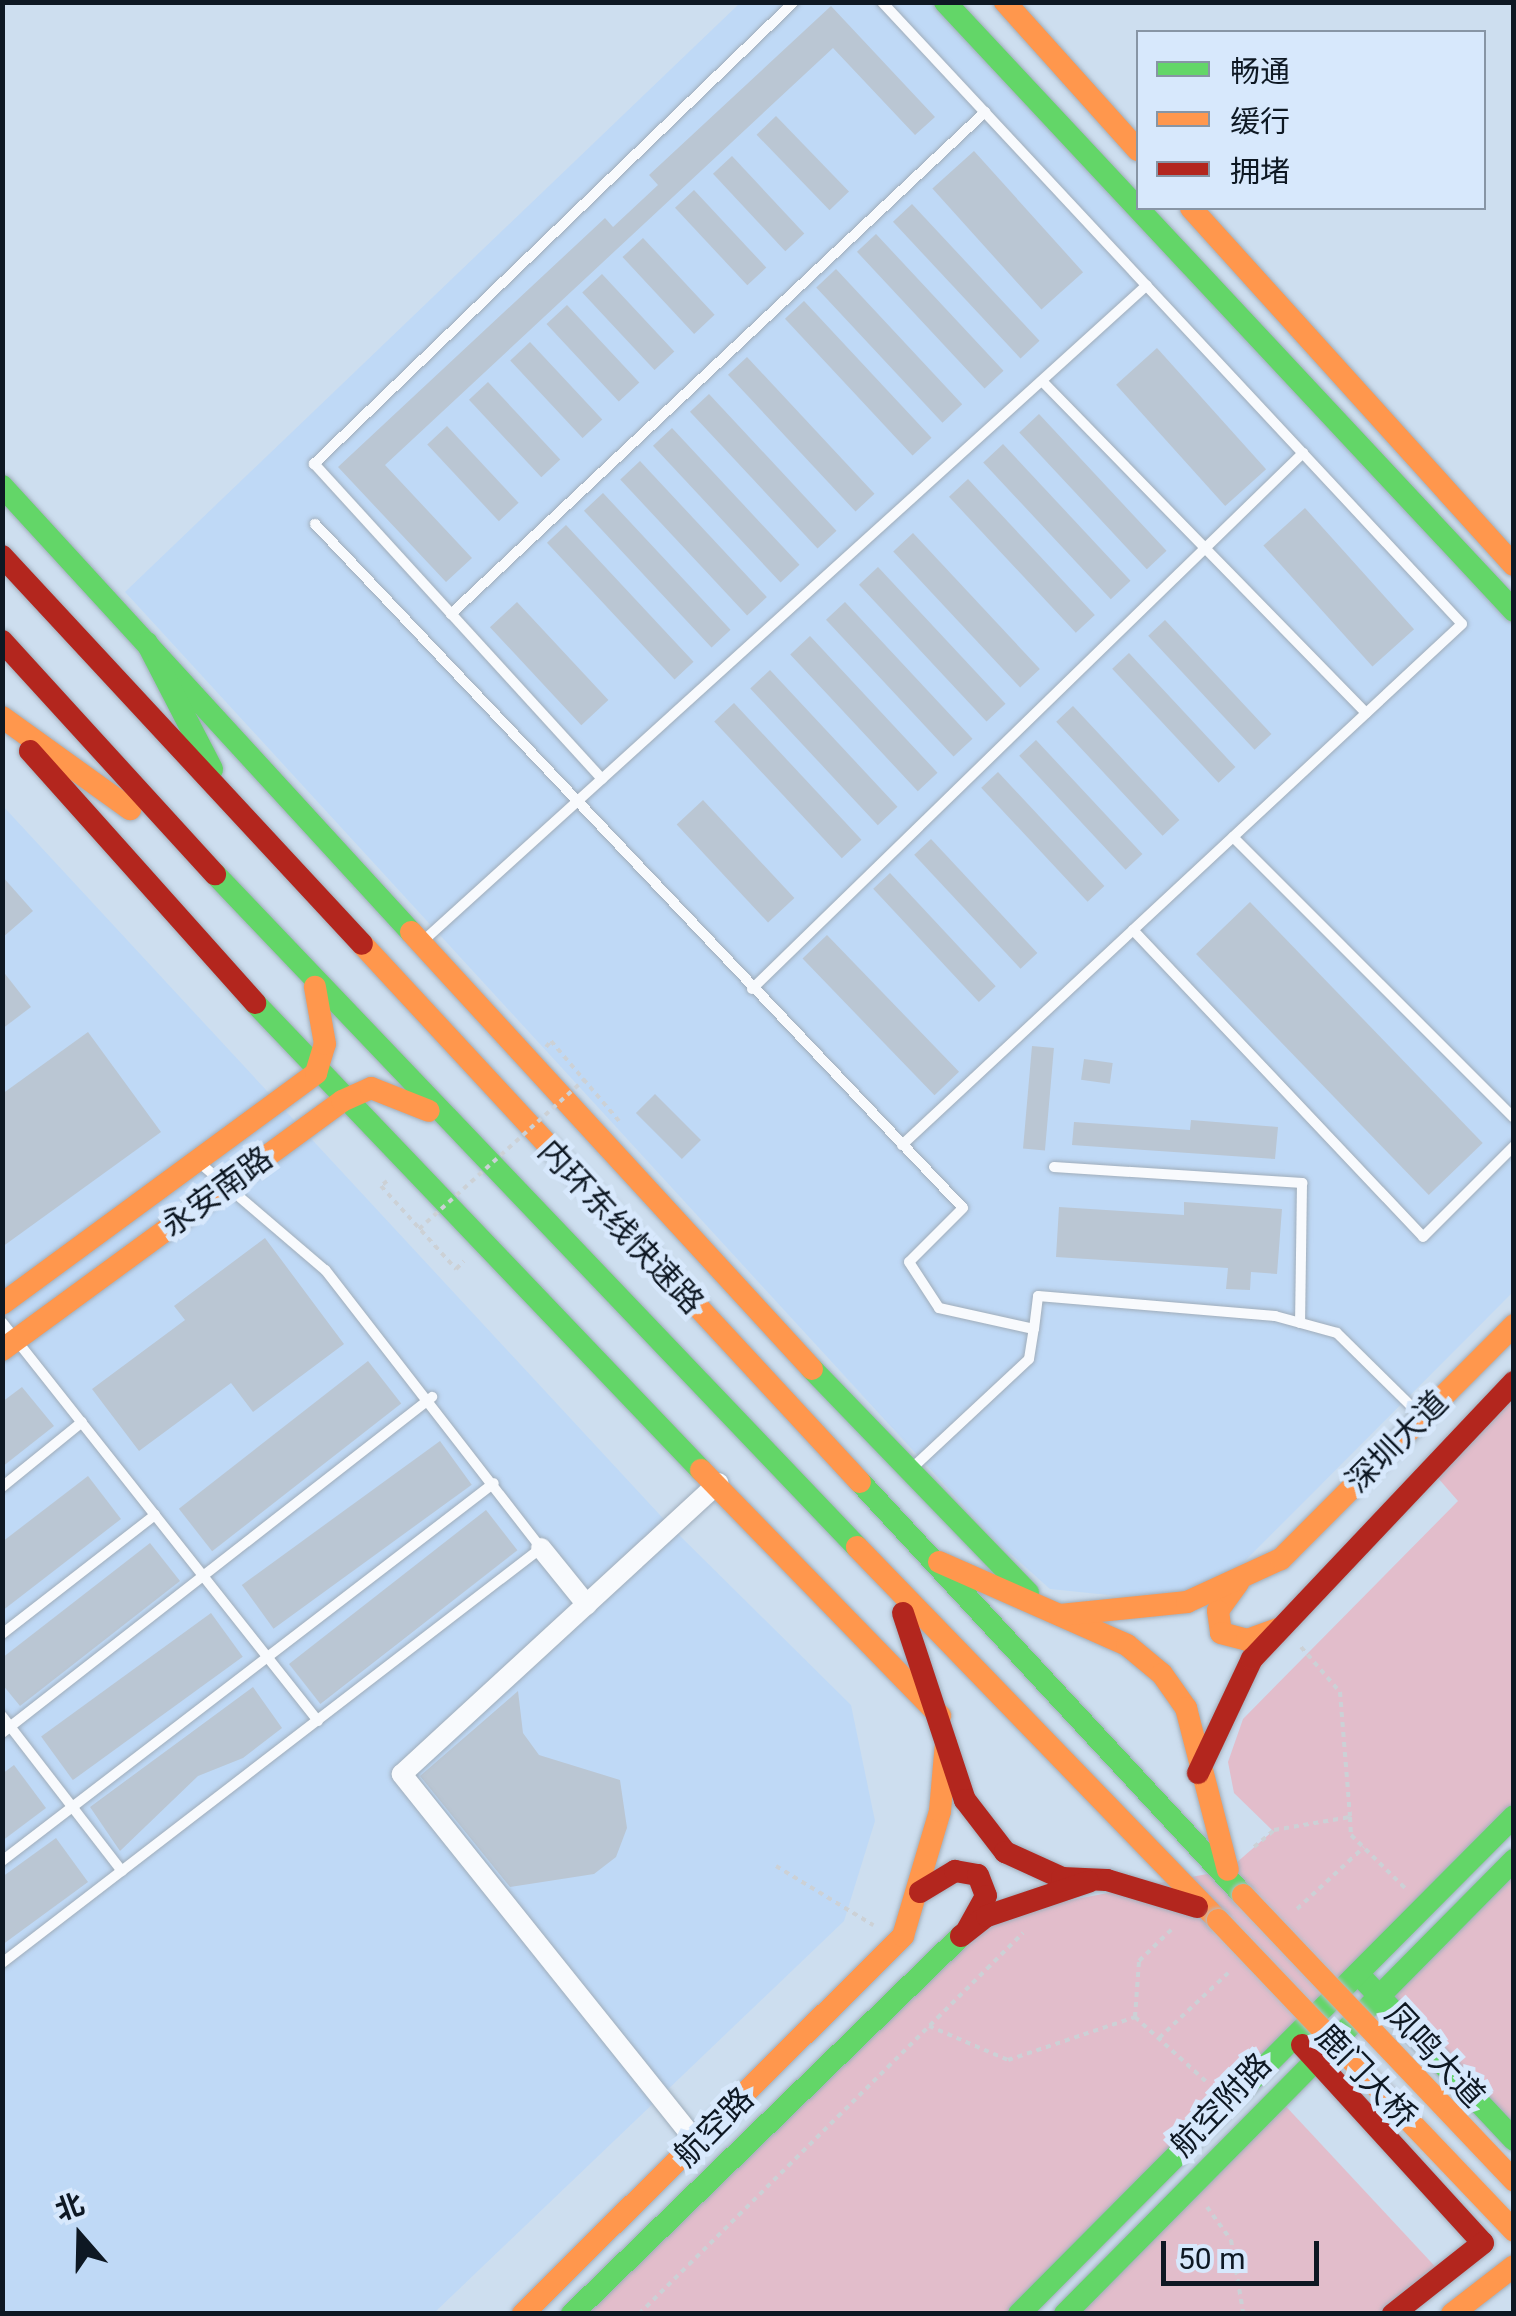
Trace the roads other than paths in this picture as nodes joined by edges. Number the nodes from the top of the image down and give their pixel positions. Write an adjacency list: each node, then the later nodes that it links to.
1 (794, 2): 19 (lane)
2 (882, 2): 5 (lane)
3 (944, 2): 7 (main road)
4 (1006, 2): 6 (main road)
5 (985, 112): 10 (lane); 19 (lane)
6 (1136, 148)
7 (1136, 207)
8 (1139, 210): 18 (main road)
9 (1193, 210): 17 (main road)
10 (1148, 285): 11 (lane); 12 (lane)
11 (1042, 381): 15 (lane); 24 (lane)
12 (1303, 453): 15 (lane); 22 (lane)
13 (2, 486): 21 (main road)
14 (315, 524): 25 (lane)
15 (1208, 552): 22 (lane); 32 (lane)
16 (2, 556): 26 (main road, 内环东线快速路)
17 (1514, 565)
18 (1514, 611)
19 (451, 614): 24 (lane)
20 (2, 641): 28 (main road, 内环东线快速路)
21 (146, 643): 26 (main road); 30 (main road)
22 (1366, 713): 27 (lane)
23 (2, 718): 28 (main road); 33 (main road)
24 (602, 779): 25 (lane)
25 (574, 804): 30 (lane); 32 (lane)
26 (237, 816): 57 (main road, 内环东线快速路)
27 (1234, 836): 29 (lane); 35 (lane)
28 (188, 851): 31 (main road, 内环东线快速路)
29 (1133, 930): 37 (lane); 38 (lane)
30 (422, 942): 51 (main road)
31 (316, 987): 33 (main road); 36 (main road, 内环东线快速路)
32 (752, 989): 37 (lane)
33 (316, 1072): 34 (main road); 39 (main road, 永安南路)
34 (342, 1101): 36 (main road, 永安南路); 41 (main road, 永安南路); 53 (main road)
35 (1514, 1118)
36 (443, 1119): 60 (main road, 内环东线快速路)
37 (902, 1145): 45 (lane)
38 (1514, 1146)
39 (196, 1161): 41 (lane); 42 (main road, 永安南路)
40 (1054, 1167): 43 (lane)
41 (228, 1184): 46 (main road, 永安南路); 48 (lane)
42 (2, 1304)
43 (1300, 1323): 45 (lane); 49 (lane)
44 (1514, 1325): 49 (main road, 深圳大道)
45 (1034, 1329): 51 (lane)
46 (7, 1337): 50 (lane)
47 (1514, 1382): 63 (main road, 深圳大道)
48 (432, 1397): 52 (lane); 58 (lane)
49 (1422, 1417): 59 (main road, 深圳大道)
50 (82, 1422): 54 (lane); 55 (lane)
51 (907, 1473): 62 (main road)
52 (494, 1483): 56 (lane); 65 (lane)
53 (719, 1483): 61 (street); 68 (main road)
54 (2, 1487)
55 (155, 1515): 58 (lane); 64 (lane)
56 (541, 1548): 61 (street); 67 (lane)
57 (927, 1556): 62 (main road); 77 (main road, 内环东线快速路)
58 (204, 1576): 65 (lane); 69 (lane)
59 (1238, 1583): 62 (main road, 深圳大道); 63 (main road)
60 (891, 1584): 68 (main road); 79 (main road, 内环东线快速路)
61 (587, 1605): 87 (street)
62 (1050, 1615): 70 (main road)
63 (1280, 1627): 70 (main road, 深圳大道)
64 (2, 1634)
65 (268, 1658): 67 (lane); 71 (lane)
66 (2, 1716): 69 (lane)
67 (318, 1720): 75 (lane)
68 (945, 1728): 76 (main road); 78 (main road)
69 (7, 1730): 71 (lane)
70 (1197, 1777): 77 (main road)
71 (73, 1807): 74 (lane); 75 (lane)
72 (1514, 1816): 82 (main road, 航空附路)
73 (1514, 1860): 83 (main road, 航空附路)
74 (2, 1861)
75 (122, 1871): 81 (lane)
76 (1108, 1880): 79 (main road); 80 (main road, 航空路)
77 (1235, 1884): 88 (main road, 鹿门大桥, bridge)
78 (920, 1892): 80 (main road); 87 (main road, 航空路)
79 (1207, 1913): 90 (main road, 鹿门大桥, bridge)
80 (965, 1933): 95 (main road, 航空路)
81 (2, 1963)
82 (1354, 1971): 83 (main road, 凤鸣大道); 84 (main road, 航空附路)
83 (1382, 1997): 85 (main road, 航空附路); 86 (main road, 凤鸣大道)
84 (1290, 2034): 85 (main road); 96 (main road, 航空附路)
85 (1318, 2060): 91 (main road); 97 (main road, 航空附路)
86 (1514, 2140)
87 (698, 2144): 94 (main road, 航空路)
88 (1514, 2181)
89 (1514, 2216): 91 (main road)
90 (1514, 2231)
91 (1483, 2243): 92 (main road); 93 (main road)
92 (1511, 2268): 98 (main road)
93 (1400, 2311)
94 (523, 2314)
95 (572, 2314)
96 (1019, 2314)
97 (1066, 2314)
98 (1452, 2314)

